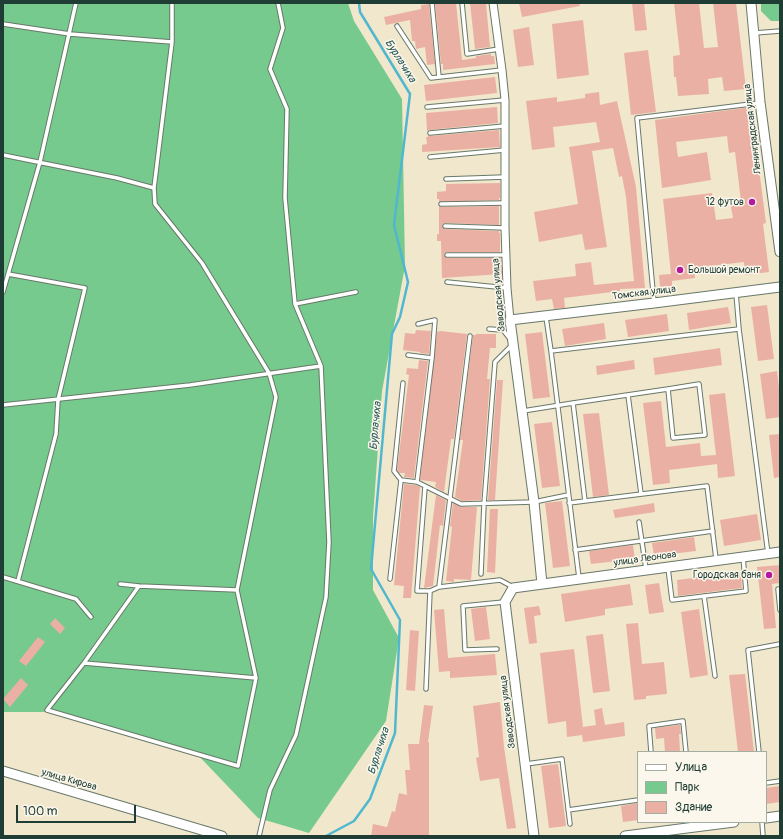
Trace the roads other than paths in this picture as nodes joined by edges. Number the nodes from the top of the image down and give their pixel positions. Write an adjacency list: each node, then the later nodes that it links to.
1 (76, 3): 11 (lane)
2 (172, 3): 13 (lane)
3 (278, 3): 44 (lane)
4 (432, 3): 16 (lane)
5 (462, 3): 14 (lane)
6 (493, 3): 14 (street, Заводская улица)
7 (751, 3): 12 (street, Ленинградская улица)
8 (3, 24): 11 (lane)
9 (397, 26): 16 (lane)
10 (780, 31): 12 (lane)
11 (70, 34): 13 (lane); 25 (lane)
12 (754, 34): 18 (street, Ленинградская улица)
13 (172, 42): 28 (lane)
14 (499, 49): 15 (street, Заводская улица)
15 (502, 70): 16 (lane); 17 (street, Заводская улица)
16 (439, 77)
17 (505, 100): 19 (lane); 20 (street, Заводская улица)
18 (760, 102): 33 (street, Ленинградская улица); 43 (lane)
19 (427, 107)
20 (506, 126): 21 (lane); 22 (street, Заводская улица)
21 (430, 133)
22 (506, 150): 24 (lane); 26 (street, Заводская улица)
23 (3, 155): 25 (lane)
24 (430, 157)
25 (40, 162): 28 (lane); 36 (lane)
26 (506, 177): 27 (lane); 29 (street, Заводская улица)
27 (446, 179)
28 (154, 188): 56 (lane)
29 (506, 203): 30 (lane); 32 (street, Заводская улица)
30 (441, 204)
31 (445, 226): 32 (lane)
32 (506, 228): 34 (street, Заводская улица)
33 (780, 252)
34 (506, 254): 35 (lane); 39 (street, Заводская улица)
35 (447, 255)
36 (8, 274): 40 (lane); 60 (lane)
37 (447, 282): 39 (lane)
38 (780, 287): 42 (street, Томская улица)
39 (507, 288): 46 (street, Заводская улица)
40 (3, 292)
41 (356, 292): 44 (lane)
42 (736, 292): 43 (street, Томская улица); 49 (lane)
43 (654, 303): 45 (street, Томская улица)
44 (295, 304): 55 (lane)
45 (546, 315): 46 (street, Томская улица); 52 (lane)
46 (510, 320): 51 (street, Заводская улица)
47 (418, 324): 54 (lane)
48 (489, 329): 51 (lane)
49 (739, 329): 52 (lane); 80 (lane)
50 (470, 336): 70 (lane)
51 (514, 343): 64 (street, Заводская улица); 74 (lane)
52 (551, 351): 63 (lane)
53 (408, 355): 54 (lane)
54 (432, 358): 66 (lane)
55 (321, 366): 56 (lane); 125 (lane)
56 (269, 373): 60 (lane); 96 (lane)
57 (403, 383): 65 (lane)
58 (668, 389): 58 (lane); 59 (lane)
59 (628, 395): 61 (lane); 68 (lane)
60 (58, 400): 62 (lane); 89 (lane)
61 (573, 403): 63 (lane); 71 (lane)
62 (3, 405)
63 (558, 406): 64 (lane); 69 (lane)
64 (522, 411): 72 (street, Заводская улица)
65 (402, 480): 66 (lane); 87 (lane)
66 (417, 482): 67 (lane)
67 (425, 487): 70 (lane); 97 (lane)
68 (641, 494): 71 (lane); 76 (lane)
69 (568, 495): 72 (lane); 73 (lane)
70 (451, 498): 74 (lane); 93 (lane)
71 (585, 501): 73 (lane)
72 (534, 502): 74 (lane); 91 (street, Заводская улица)
73 (570, 503): 78 (lane)
74 (484, 504): 85 (lane)
75 (639, 522): 77 (lane)
76 (713, 531): 77 (lane); 82 (lane)
77 (642, 540): 78 (lane); 84 (lane)
78 (575, 550): 88 (lane)
79 (780, 552): 80 (street, улица Леонова)
80 (768, 554): 81 (street, улица Леонова)
81 (742, 557): 82 (street, улица Леонова); 98 (lane)
82 (717, 560): 83 (street, улица Леонова)
83 (668, 567): 84 (street, улица Леонова); 98 (lane)
84 (647, 570): 88 (street, улица Леонова)
85 (481, 574)
86 (3, 577): 89 (lane)
87 (390, 579)
88 (579, 579): 91 (street, улица Леонова)
89 (18, 581): 101 (lane)
90 (120, 584): 92 (lane)
91 (542, 584): 94 (street, улица Леонова)
92 (139, 586): 96 (lane); 104 (lane)
93 (439, 587): 94 (lane); 97 (lane)
94 (513, 588): 99 (street)
95 (778, 589): 100 (lane)
96 (237, 590): 106 (lane)
97 (430, 591): 107 (lane)
98 (704, 596): 105 (lane)
99 (505, 602): 103 (lane); 111 (street, Заводская улица)
100 (780, 610)
101 (91, 617)
102 (780, 644): 110 (lane)
103 (497, 649)
104 (84, 662): 106 (lane); 106 (lane)
105 (715, 676)
106 (256, 678)
107 (426, 689)
108 (651, 751): 109 (lane)
109 (686, 751)
110 (760, 751)
111 (525, 764): 116 (lane); 126 (street, Заводская улица)
112 (3, 772): 124 (street, улица Кирова)
113 (780, 782): 114 (lane)
114 (767, 783)
115 (637, 800): 116 (lane)
116 (568, 810): 121 (lane)
117 (780, 816): 118 (street)
118 (767, 818)
119 (720, 823): 122 (street)
120 (762, 823): 128 (lane)
121 (570, 824)
122 (692, 825): 123 (street)
123 (665, 833): 127 (street)
124 (222, 836)
125 (259, 836)
126 (534, 836)
127 (625, 836)
128 (763, 836)

